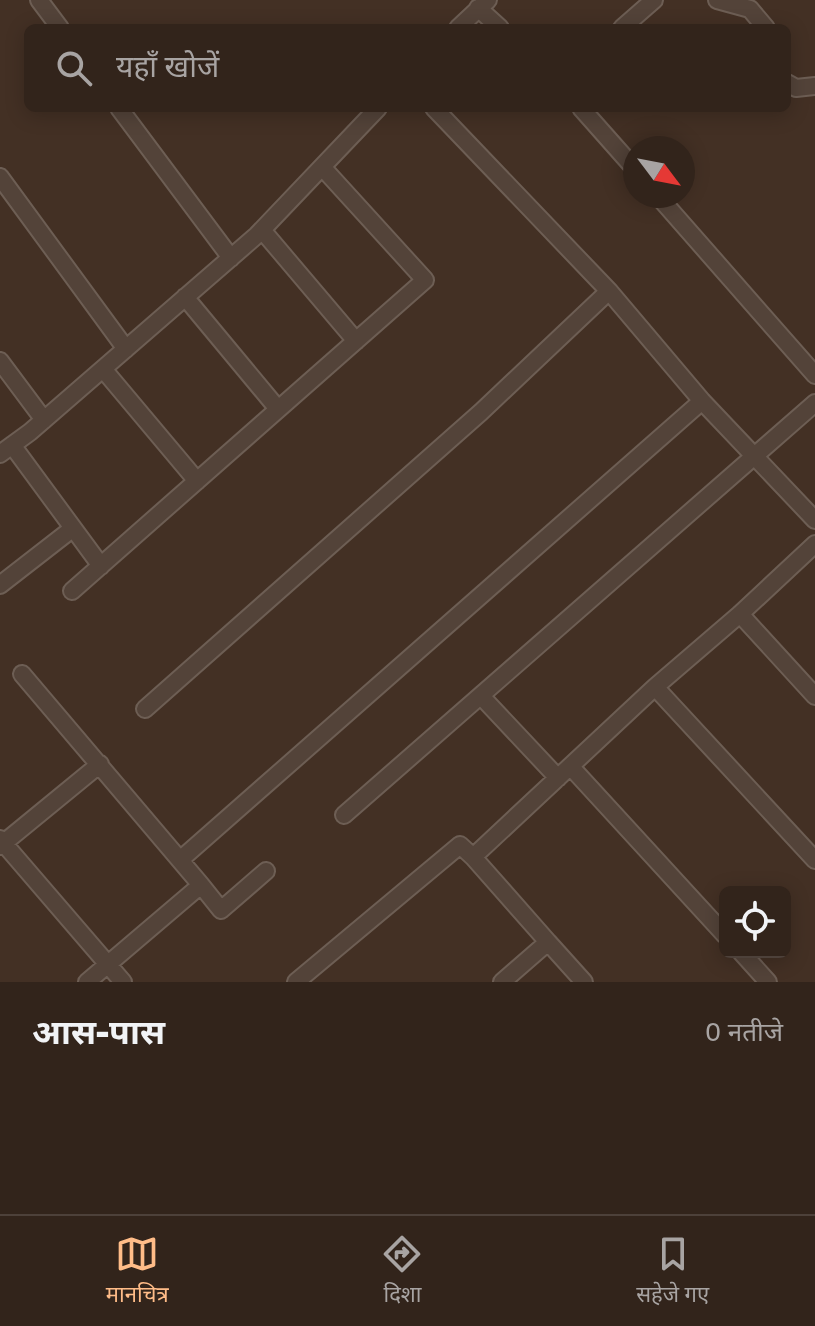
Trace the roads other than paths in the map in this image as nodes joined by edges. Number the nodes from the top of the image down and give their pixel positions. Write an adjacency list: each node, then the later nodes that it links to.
1 (39, 0): 5 (street)
2 (654, 0): 8 (street)
3 (717, 0): 9 (street)
4 (483, 4): 6 (street); 7 (street)
5 (57, 24)
6 (462, 24)
7 (497, 24)
8 (627, 24)
9 (763, 24)
10 (791, 85): 11 (street)
11 (815, 86)
12 (122, 112): 21 (street)
13 (374, 112): 17 (street)
14 (438, 112): 22 (street)
15 (585, 112): 16 (street)
16 (623, 155)
17 (323, 168): 20 (street); 24 (street)
18 (0, 177): 25 (street)
19 (669, 208): 28 (street)
20 (262, 230): 21 (street); 24 (street)
21 (231, 258): 23 (street)
22 (609, 291): 29 (street); 47 (street)
23 (185, 297): 25 (street); 31 (street)
24 (356, 341): 31 (street)
25 (126, 349): 27 (street)
26 (0, 361): 32 (street)
27 (103, 369): 32 (street); 35 (street)
28 (815, 375)
29 (702, 401): 34 (street); 53 (street)
30 (815, 403): 34 (street)
31 (278, 409): 35 (street)
32 (44, 420): 33 (street)
33 (6, 449): 37 (street)
34 (756, 456): 36 (street); 45 (street)
35 (197, 481): 39 (street)
36 (815, 520)
37 (72, 529): 39 (street); 40 (street)
38 (815, 544): 42 (street)
39 (101, 566): 41 (street)
40 (0, 585)
41 (72, 591)
42 (740, 614): 44 (street); 46 (street)
43 (22, 674): 48 (street)
44 (655, 687): 49 (street); 54 (street)
45 (481, 696): 49 (street); 50 (street)
46 (815, 696)
47 (145, 709)
48 (100, 764): 51 (street); 53 (street)
49 (564, 772): 52 (street); 57 (street)
50 (344, 815)
51 (1, 843): 60 (street)
52 (473, 857): 58 (street); 63 (street)
53 (180, 860): 56 (street)
54 (815, 860)
55 (266, 871): 56 (street)
56 (201, 885): 60 (street)
57 (719, 929)
58 (548, 942): 64 (street); 65 (street)
59 (746, 958): 66 (street)
60 (107, 964): 61 (street); 62 (street)
61 (87, 982)
62 (123, 982)
63 (296, 982)
64 (502, 982)
65 (584, 982)
66 (768, 982)

